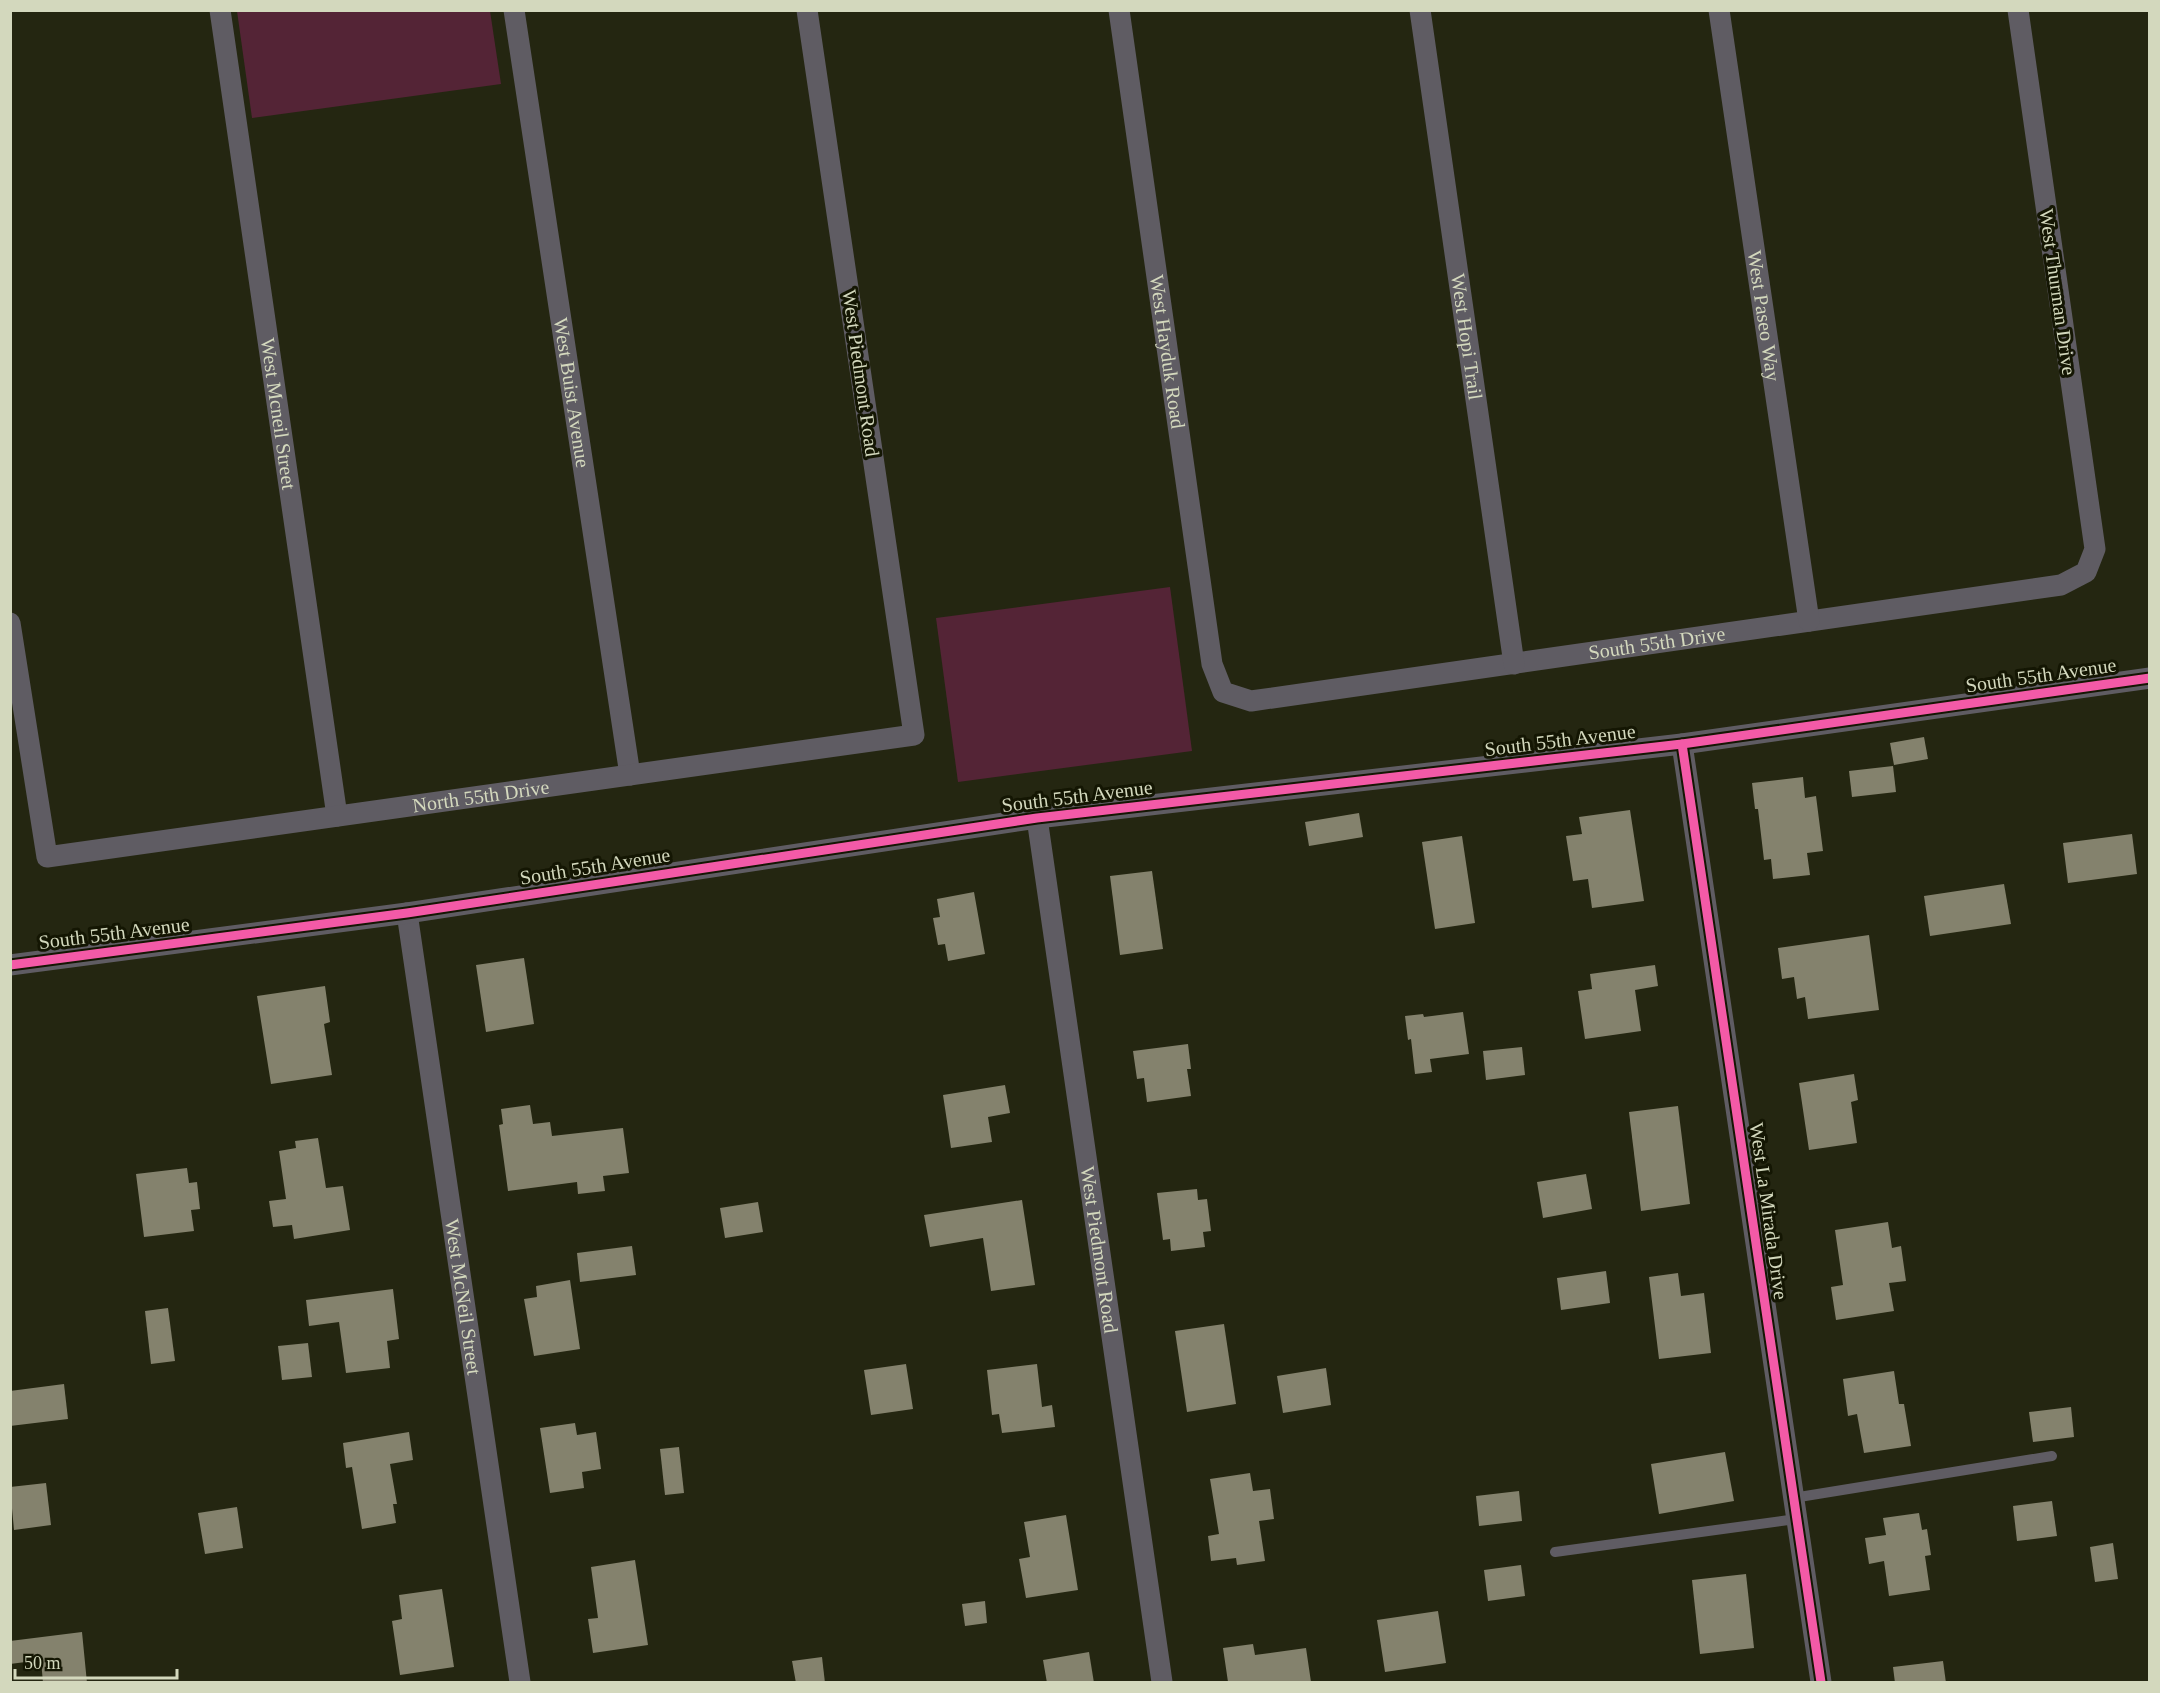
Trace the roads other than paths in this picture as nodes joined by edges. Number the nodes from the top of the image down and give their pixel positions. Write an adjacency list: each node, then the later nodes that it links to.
1 (220, 10): 17 (street, West Mcneil Street)
2 (514, 10): 16 (street, West Buist Avenue)
3 (807, 10): 14 (street, West Piedmont Road)
4 (1119, 10): 13 (street, West Hayduk Road)
5 (1420, 10): 11 (street, West Hopi Trail)
6 (1719, 10): 9 (street, West Paseo Way)
7 (2018, 10): 8 (street, West Thurman Drive)
8 (2086, 572): 9 (street, South 55th Drive)
9 (1809, 621): 11 (street, South 55th Drive)
10 (10, 623): 17 (street, North 55th Drive)
11 (1514, 664): 13 (street, South 55th Drive)
12 (2150, 678): 15 (street, South 55th Avenue)
13 (1224, 692)
14 (914, 735): 16 (street, North 55th Drive)
15 (1682, 744): 18 (street, South 55th Avenue); 22 (street, West La Mirada Drive)
16 (630, 775): 17 (street, North 55th Drive)
17 (337, 816)
18 (1037, 818): 19 (street, South 55th Avenue); 25 (street, West Piedmont Road)
19 (407, 913): 20 (street, South 55th Avenue); 24 (street, West McNeil Street)
20 (10, 965)
21 (2052, 1456): 22 (lane)
22 (1795, 1508): 23 (lane); 26 (street, West La Mirada Drive)
23 (1555, 1552)
24 (520, 1683)
25 (1162, 1683)
26 (1821, 1683)

